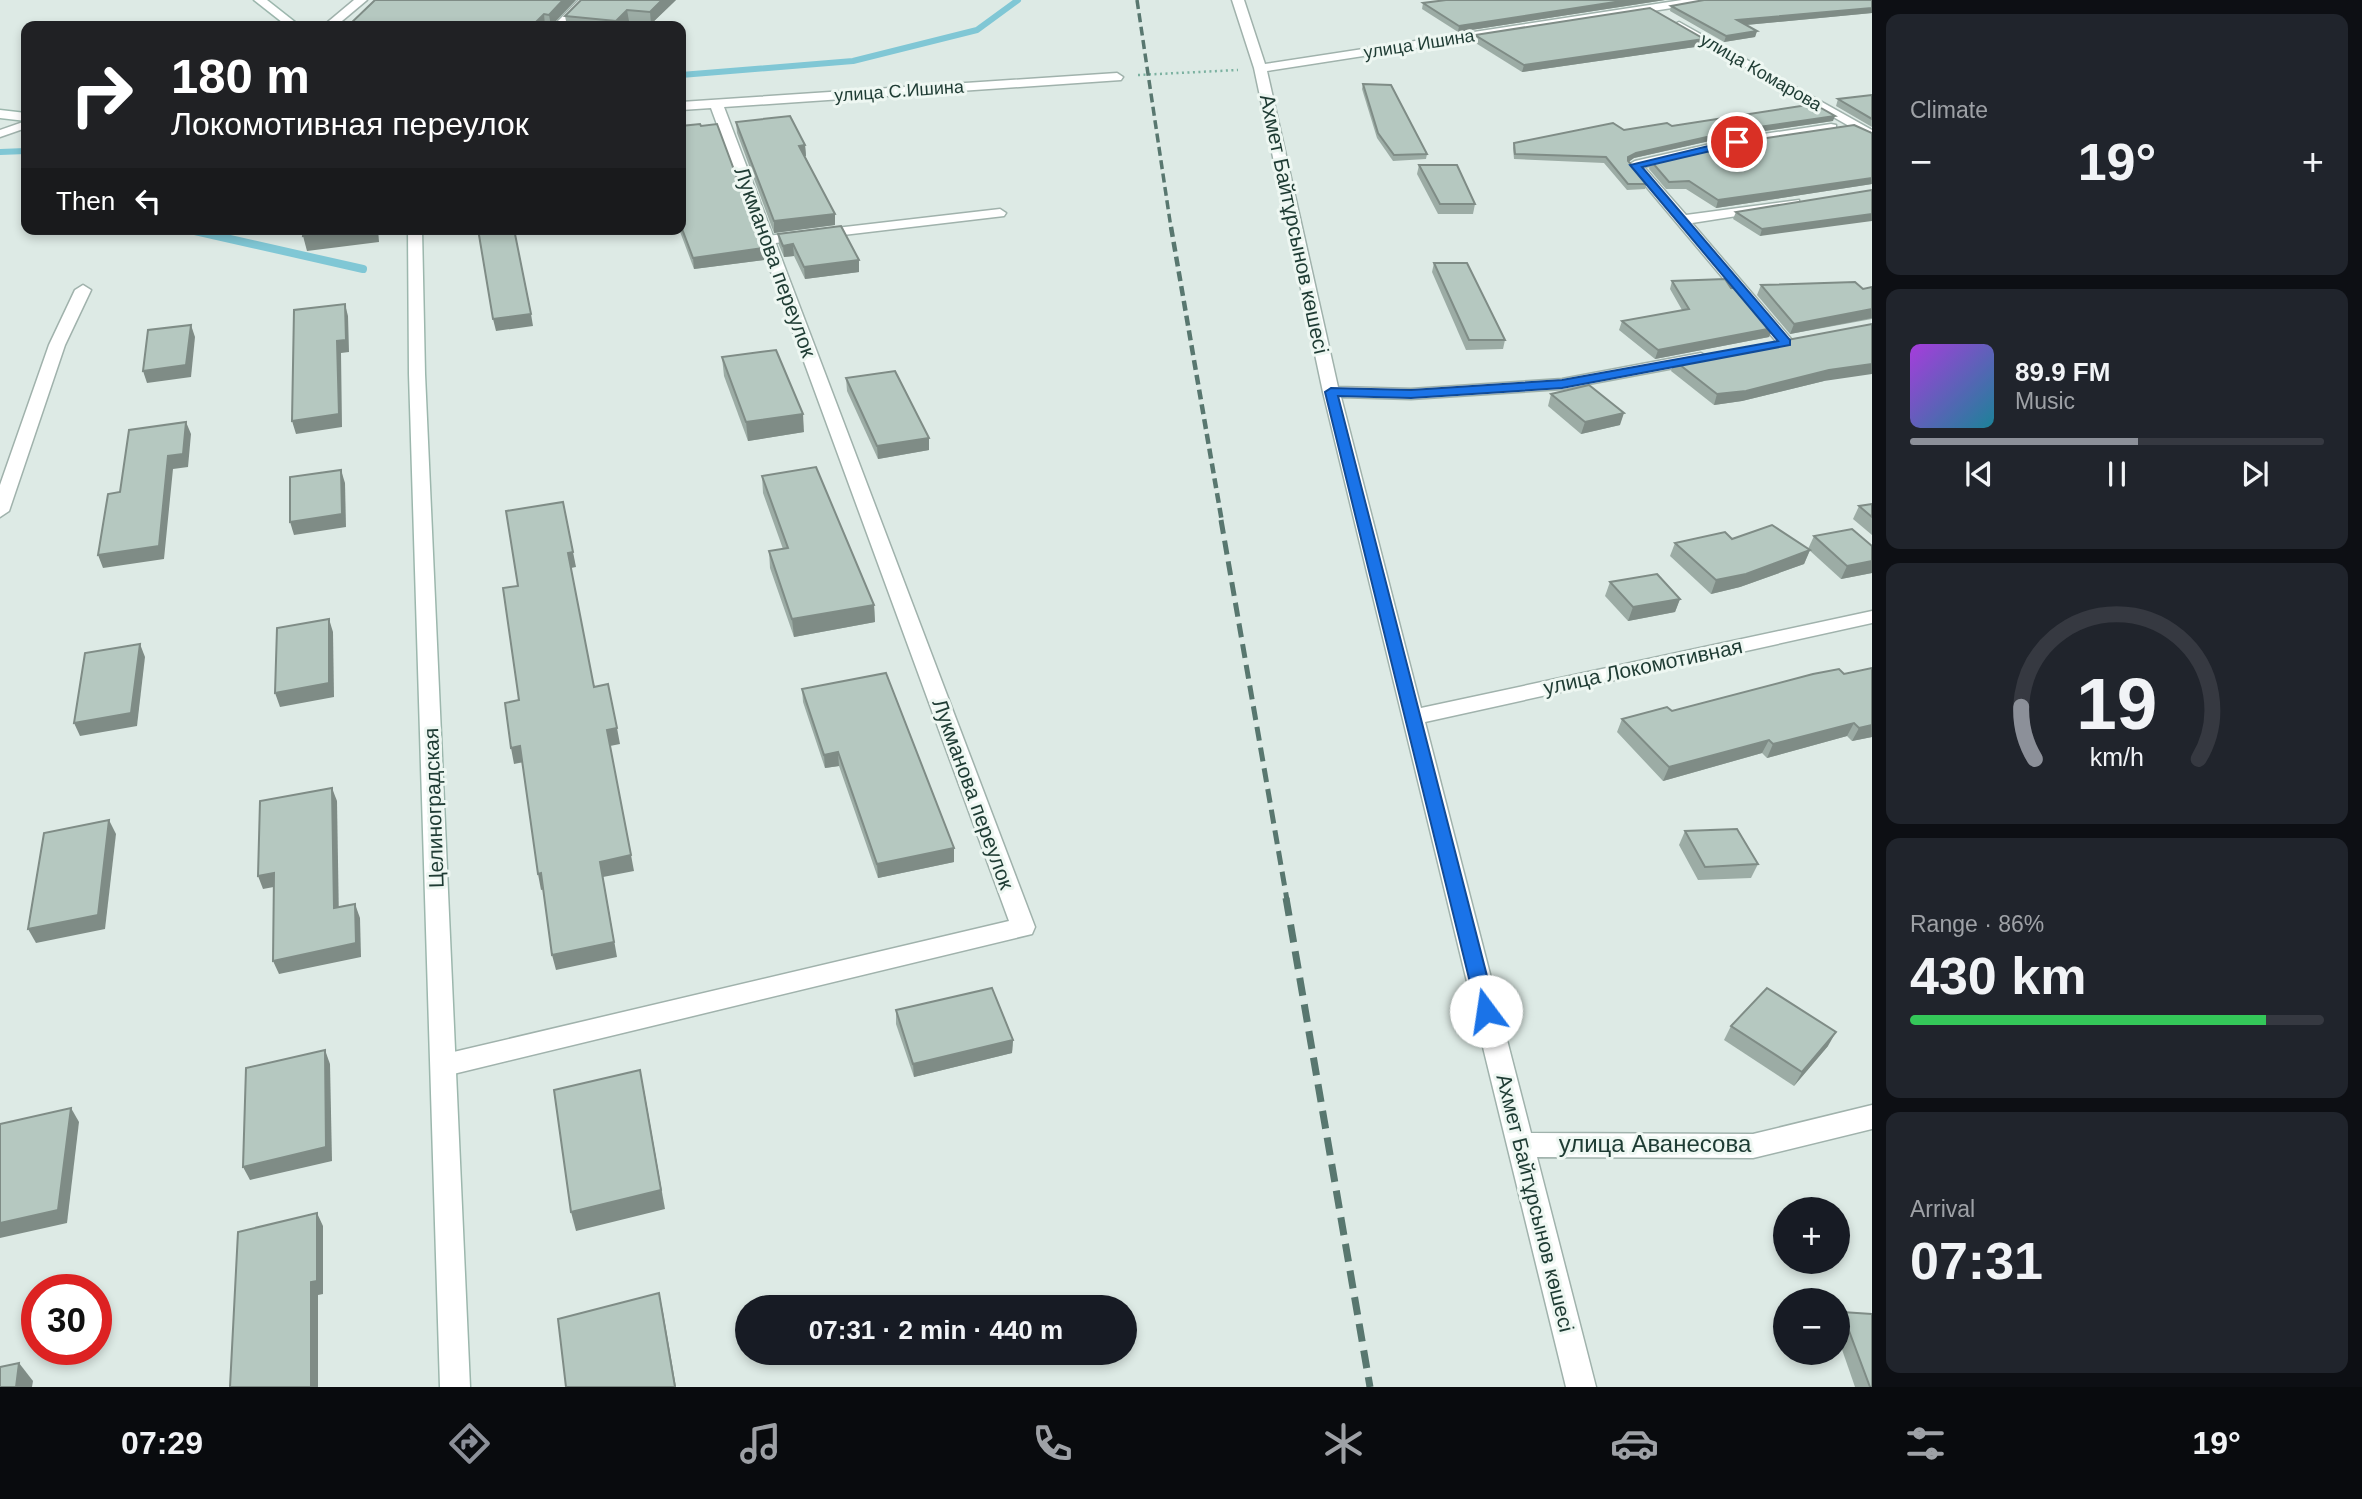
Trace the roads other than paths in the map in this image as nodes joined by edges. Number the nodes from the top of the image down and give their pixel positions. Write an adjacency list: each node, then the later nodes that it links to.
1 (260, 0): 7 (street)
2 (361, 0): 8 (street)
3 (585, 0): 9 (street)
4 (1238, 0): 10 (street, Ахмет Байтұрсынов көшесі)
5 (1704, 0): 6 (street, улица Ишина)
6 (1650, 8): 10 (street, улица Ишина); 16 (street, улица Комарова)
7 (287, 21)
8 (335, 21)
9 (564, 21)
10 (1259, 68): 28 (street, Ахмет Байтұрсынов көшесі)
11 (1117, 77): 12 (street, улица С.Ишина)
12 (716, 103): 13 (street, улица С.Ишина); 24 (street, Лукманова переулок)
13 (686, 106)
14 (0, 114): 15 (street)
15 (21, 116)
16 (1853, 125): 19 (street, улица Комарова); 22 (street)
17 (21, 126): 18 (lane)
18 (0, 134)
19 (1872, 135)
20 (1804, 201): 22 (street)
21 (1000, 213): 24 (lane)
22 (1682, 220): 26 (street)
23 (415, 235): 32 (street, Целиноградская)
24 (767, 240): 32 (street, Лукманова переулок)
25 (83, 290): 29 (street)
26 (1786, 343)
27 (1720, 355): 28 (street)
28 (1331, 392): 31 (street, Ахмет Байтұрсынов көшесі)
29 (0, 511)
30 (1872, 617): 31 (street, улица Локомотивная)
31 (1413, 717): 34 (street, Ахмет Байтұрсынов көшесі)
32 (445, 1065): 35 (street, Целиноградская)
33 (1872, 1117): 34 (street, улица Аванесова)
34 (1520, 1145): 36 (street, Ахмет Байтұрсынов көшесі)
35 (454, 1387)
36 (1581, 1387)

